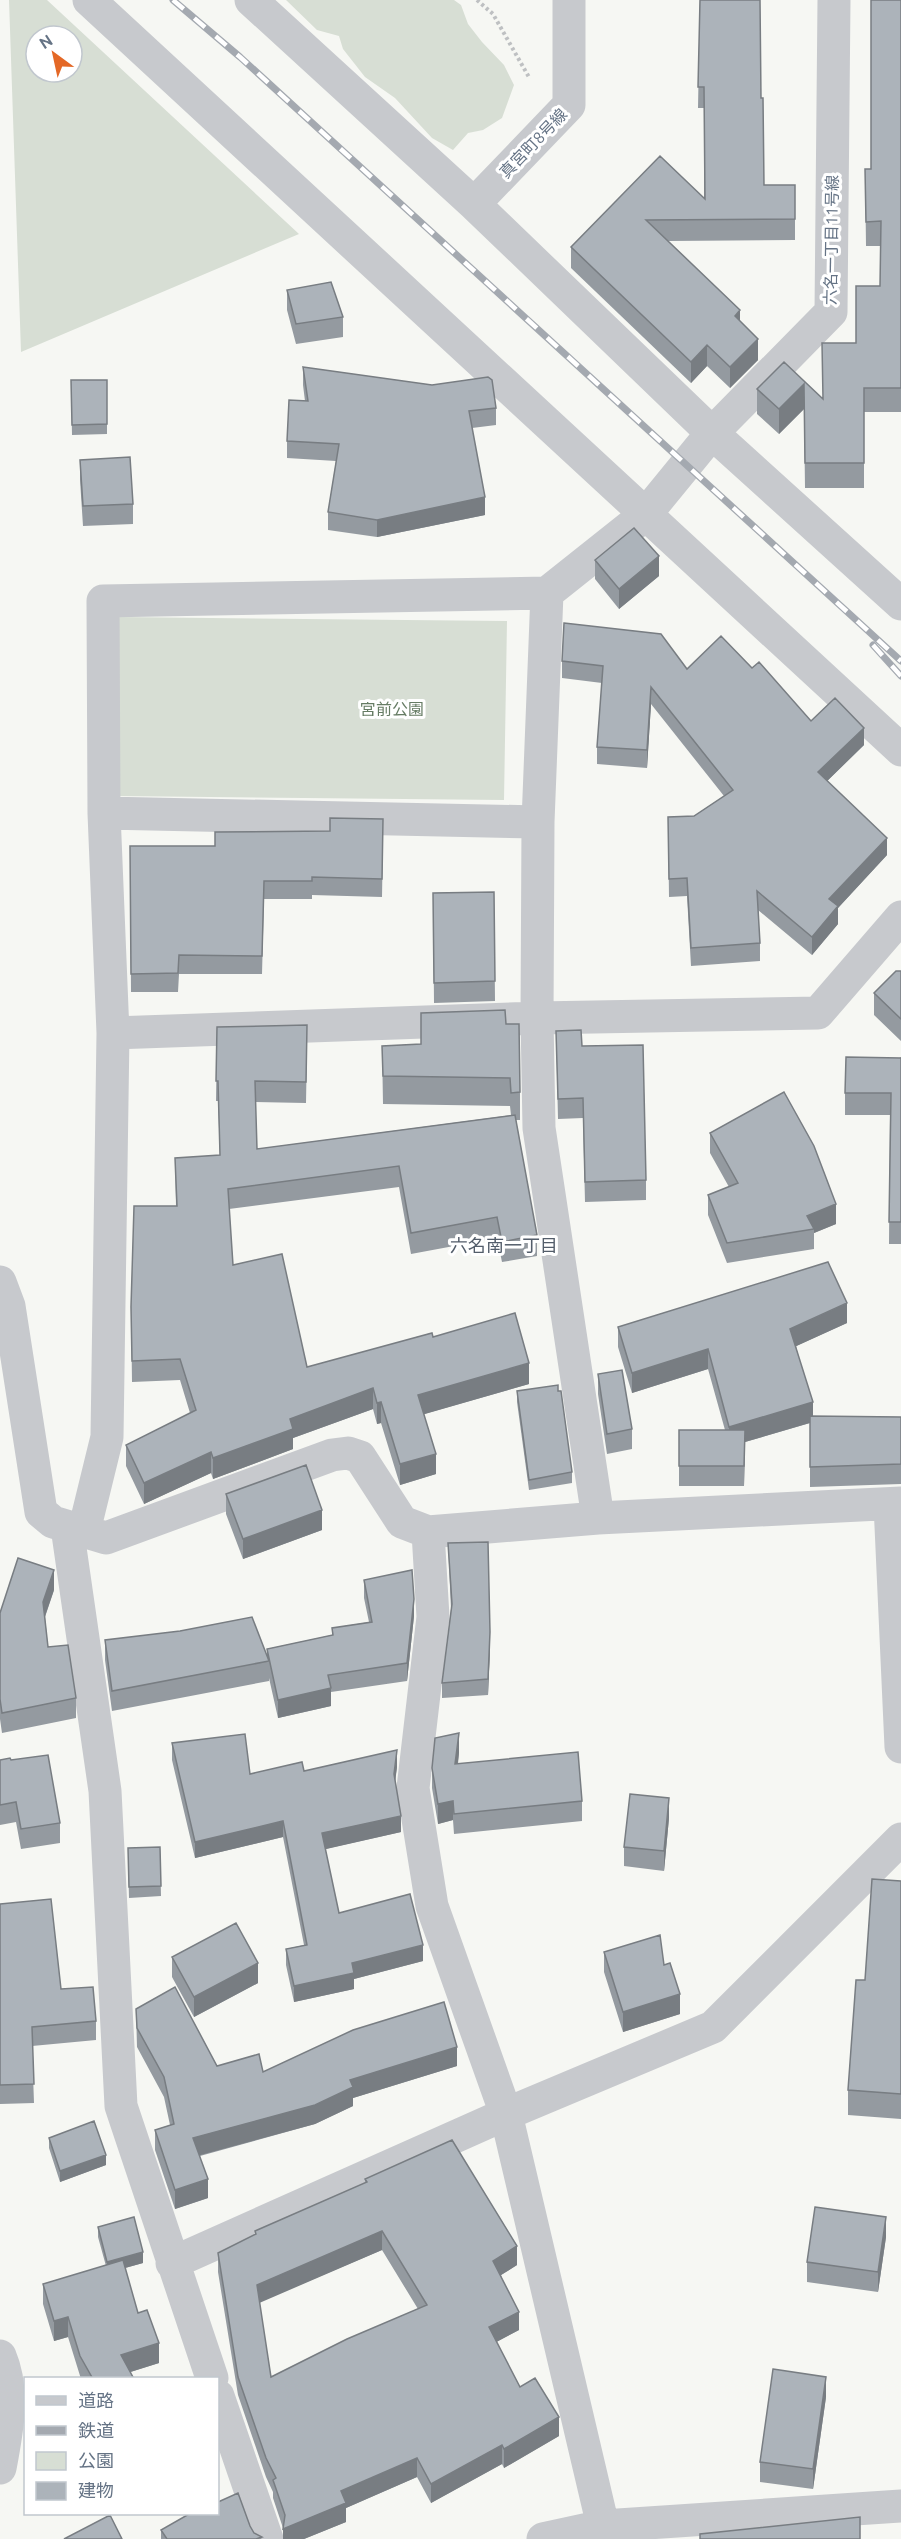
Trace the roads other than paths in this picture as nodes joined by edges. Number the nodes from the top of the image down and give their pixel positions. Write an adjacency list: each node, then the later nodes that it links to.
1 (89, 0): 7 (street)
2 (251, 0): 5 (street)
3 (569, 0): 5 (street, 真宮町8号線)
4 (834, 0): 6 (street, 六名一丁目11号線)
5 (474, 204): 6 (street)
6 (712, 433): 7 (street, 六名一丁目11号線); 9 (street)
7 (645, 515): 8 (street, 六名一丁目11号線); 10 (street)
8 (547, 592): 11 (street); 12 (street)
9 (901, 604)
10 (901, 750)
11 (104, 813): 12 (street); 15 (street)
12 (538, 822): 14 (street)
13 (901, 918): 14 (street)
14 (537, 1018): 15 (street); 18 (street)
15 (113, 1033): 19 (street)
16 (0, 1282): 19 (street)
17 (895, 1503): 18 (street); 21 (street)
18 (598, 1518): 20 (street)
19 (76, 1529): 20 (street); 24 (street)
20 (428, 1532): 23 (street)
21 (901, 1747)
22 (901, 1839): 23 (street)
23 (506, 2114): 24 (street); 30 (street)
24 (172, 2263): 26 (street)
25 (0, 2356): 28 (street)
26 (211, 2377)
27 (219, 2399): 31 (street)
28 (0, 2468)
29 (901, 2506): 30 (street)
30 (604, 2532): 32 (street)
31 (267, 2539)
32 (543, 2539)

